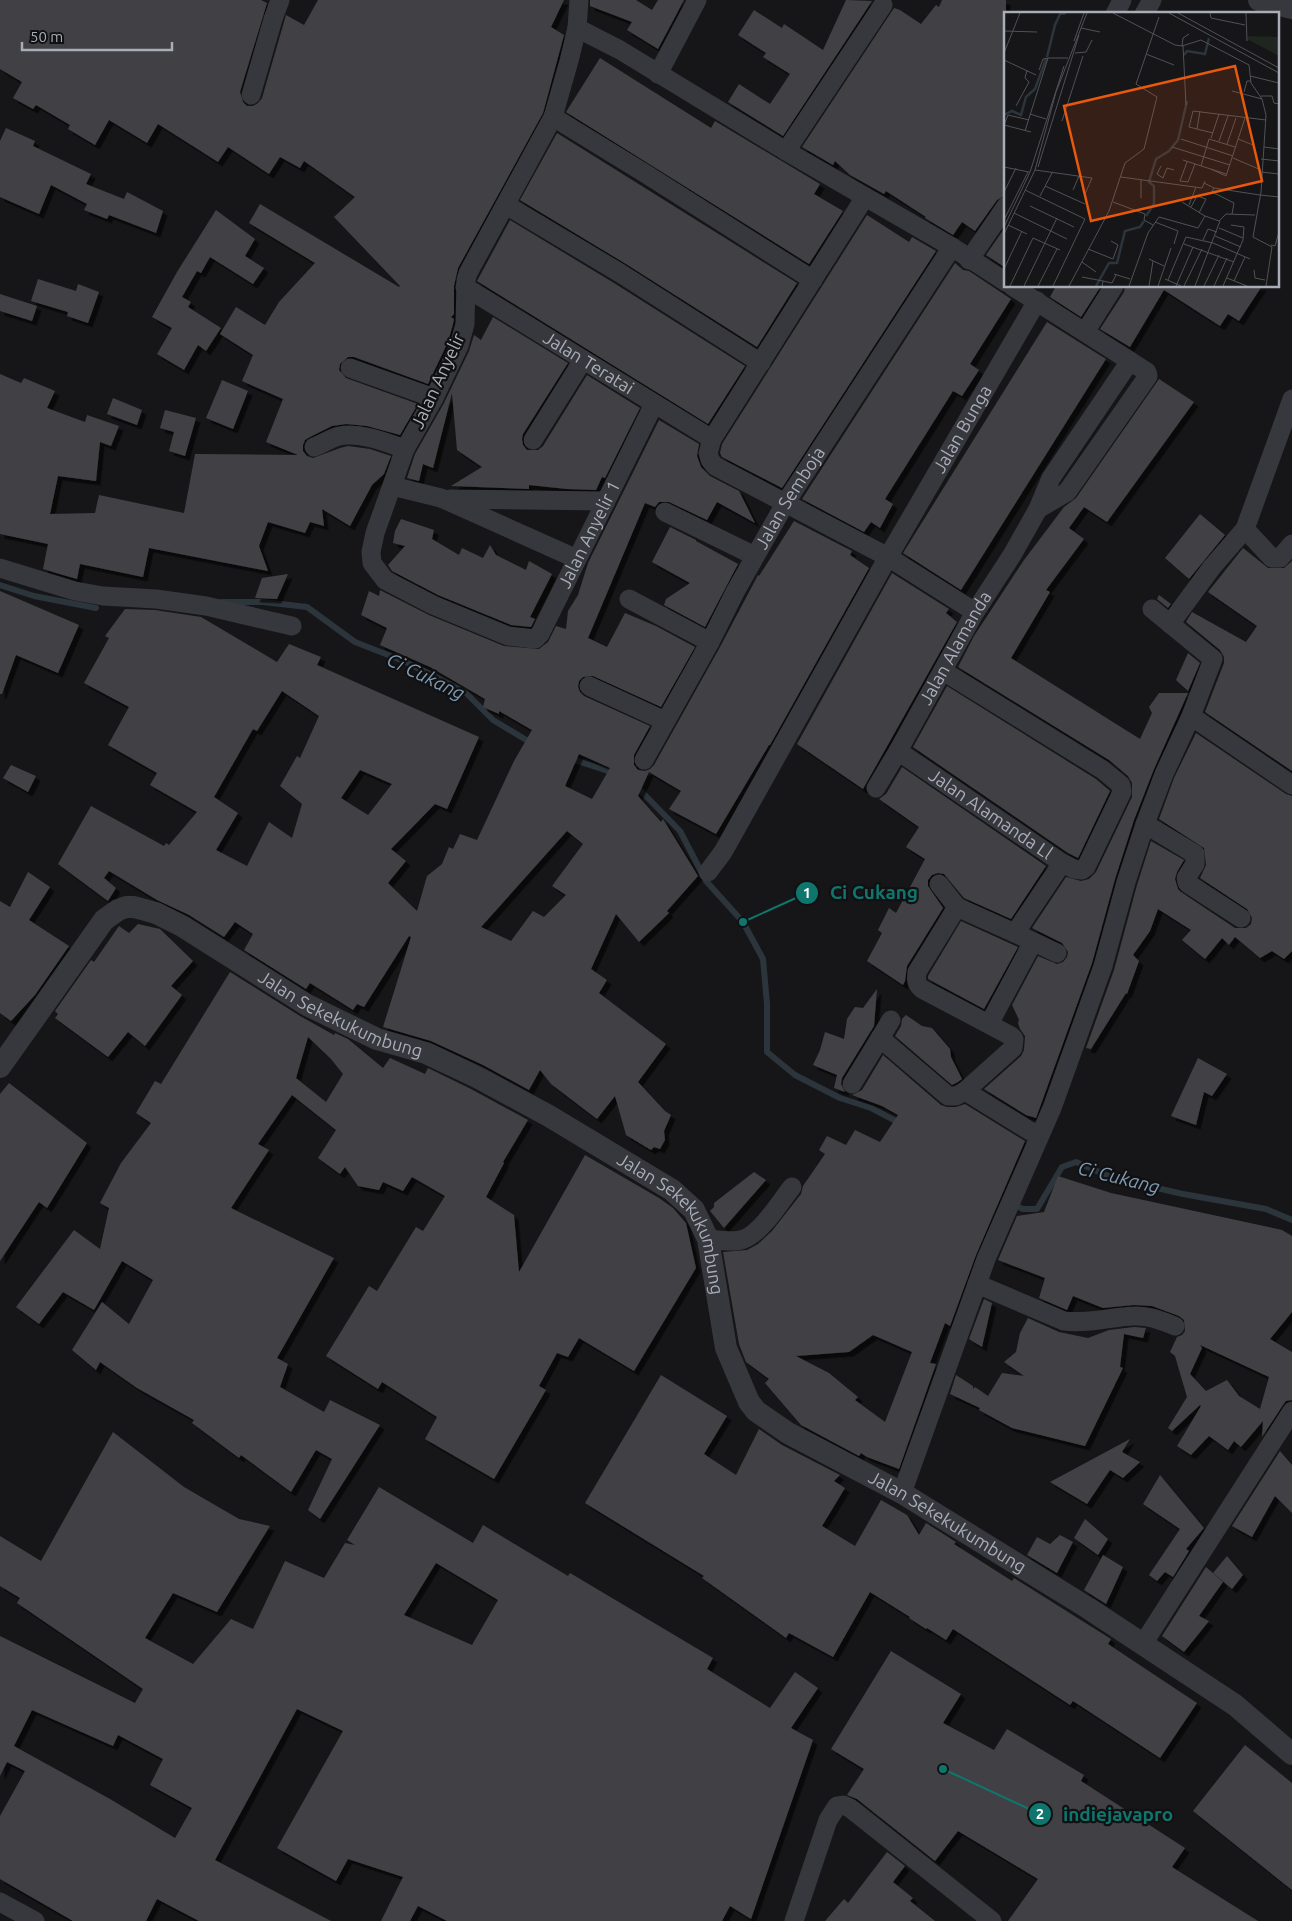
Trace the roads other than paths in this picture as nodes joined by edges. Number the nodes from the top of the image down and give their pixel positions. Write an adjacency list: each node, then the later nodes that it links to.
1 (280, 0): 13 (street)
2 (579, 0): 11 (street, Jalan Anyelir)
3 (696, 0): 12 (street)
4 (1122, 0): 9 (street)
5 (1152, 0): 10 (street)
6 (1259, 0): 8 (street)
7 (883, 5): 15 (street)
8 (1292, 8)
9 (1116, 12)
10 (1145, 12)
11 (576, 28): 12 (street); 14 (street, Jalan Anyelir)
12 (658, 74): 15 (street)
13 (251, 95)
14 (553, 117): 17 (street, Jalan Anyelir); 21 (street)
15 (786, 152): 16 (street)
16 (865, 197): 19 (street); 21 (street)
17 (506, 205): 23 (street, Jalan Anyelir); 30 (street)
18 (1004, 209): 20 (street)
19 (952, 247): 20 (street); 42 (street, Jalan Semboja)
20 (969, 260): 22 (street)
21 (813, 280): 30 (street)
22 (1004, 281)
23 (466, 287): 28 (street, Jalan Teratai); 32 (street, Jalan Anyelir)
24 (1015, 288): 26 (street)
25 (1113, 288): 27 (street)
26 (1037, 301): 27 (street); 48 (street, Jalan Bunga)
27 (1085, 332): 29 (street)
28 (583, 360): 34 (street, Jalan Teratai); 36 (street)
29 (1130, 361): 43 (street, Jalan Alamanda); 43 (street)
30 (761, 363): 35 (street)
31 (350, 368): 32 (street)
32 (434, 398): 38 (street, Jalan Anyelir)
33 (1292, 399): 45 (street)
34 (654, 404): 35 (street, Jalan Teratai); 41 (street, Jalan Anyelir 1)
35 (712, 439): 42 (street)
36 (533, 440)
37 (314, 447): 38 (street)
38 (405, 449): 39 (street, Jalan Anyelir)
39 (392, 486): 40 (street); 56 (street, Jalan Anyelir)
40 (441, 498): 41 (street); 49 (street)
41 (606, 501): 49 (street, Jalan Anyelir 1)
42 (786, 502): 47 (street, Jalan Semboja); 48 (street)
43 (1038, 508): 53 (street, Jalan Alamanda)
44 (665, 512): 47 (street)
45 (1245, 529): 46 (street); 54 (street)
46 (1292, 544)
47 (755, 556): 57 (street, Jalan Semboja)
48 (888, 557): 53 (street); 68 (street, Jalan Bunga)
49 (577, 559): 56 (street, Jalan Anyelir 1)
50 (0, 568): 55 (street)
51 (628, 599): 57 (street)
52 (1152, 608): 54 (street)
53 (975, 612): 58 (street, Jalan Alamanda)
54 (1170, 624): 60 (street)
55 (292, 626)
56 (508, 636)
57 (710, 642): 61 (street, Jalan Semboja)
58 (943, 671): 62 (street, Jalan Alamanda); 67 (street, Jalan Alamanda Ll)
59 (589, 686): 61 (street)
60 (1191, 716): 64 (street); 66 (street)
61 (665, 721): 63 (street, Jalan Semboja)
62 (898, 751): 65 (street, Jalan Alamanda); 67 (street, Jalan Alamanda Ll)
63 (644, 760)
64 (1292, 785)
65 (876, 788)
66 (1145, 824): 71 (street); 84 (street)
67 (1062, 863): 72 (street)
68 (708, 872)
69 (939, 884): 70 (street)
70 (957, 907): 72 (street); 76 (street)
71 (1241, 918)
72 (1015, 932): 73 (street)
73 (1033, 942): 74 (street); 76 (street)
74 (1057, 953)
75 (891, 1020): 77 (street)
76 (990, 1024): 80 (street)
77 (880, 1038): 79 (street); 80 (street)
78 (0, 1067): 83 (street, Jalan Sekekukumbung)
79 (852, 1084)
80 (964, 1091): 81 (street)
81 (1030, 1131)
82 (792, 1187): 83 (street)
83 (708, 1239): 87 (street, Jalan Sekekukumbung)
84 (977, 1284): 85 (street); 87 (street)
85 (1175, 1326)
86 (1292, 1411): 88 (street)
87 (902, 1493): 88 (street, Jalan Sekekukumbung)
88 (1143, 1644): 89 (street, Jalan Sekekukumbung)
89 (1292, 1754)
90 (0, 1902): 91 (street)
91 (34, 1921)
92 (794, 1921): 93 (street)
93 (992, 1921)

